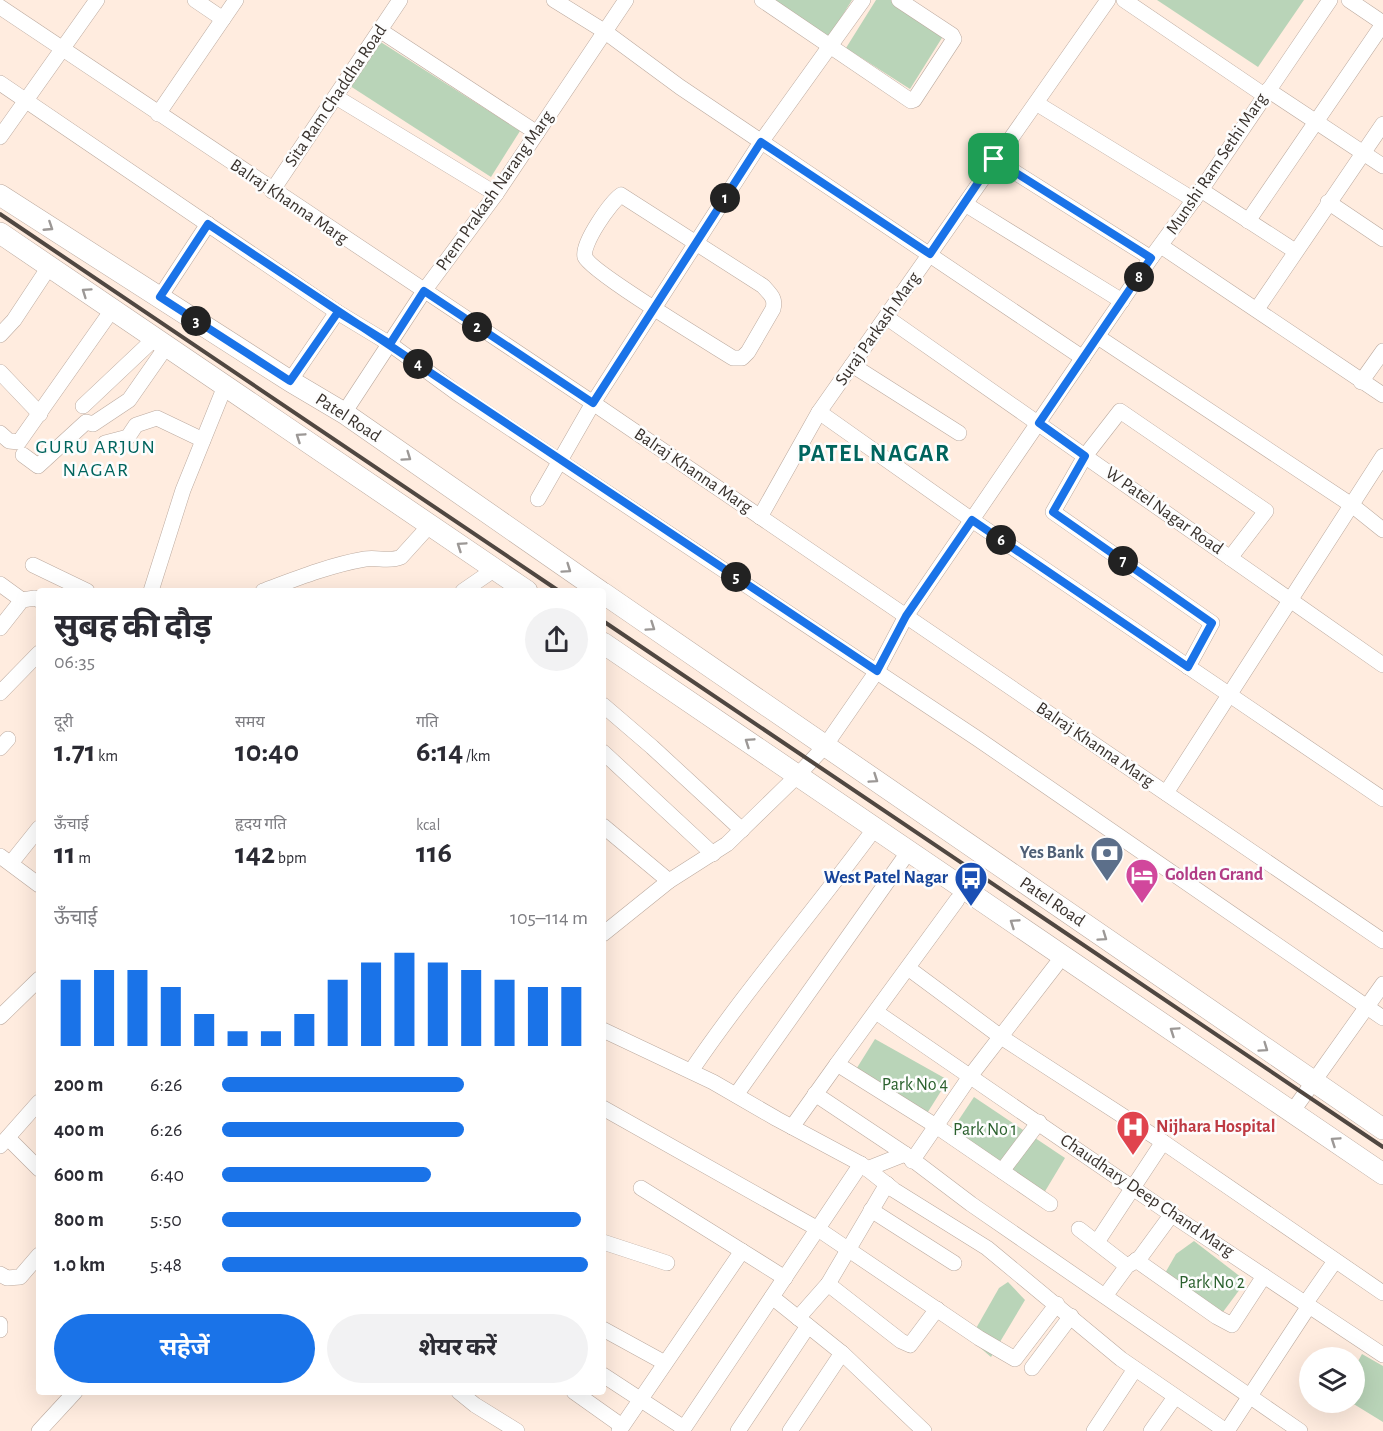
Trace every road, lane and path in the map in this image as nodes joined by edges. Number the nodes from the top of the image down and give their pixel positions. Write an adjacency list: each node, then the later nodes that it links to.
1 (97, 0): 20 (street)
2 (195, 0): 15 (street)
3 (236, 0): 15 (street)
4 (400, 0): 17 (street, Sita Ram Chaddha Road)
5 (554, 0): 18 (street)
6 (626, 0): 18 (street, Prem Prakash Narang Marg)
7 (762, 0): 19 (street)
8 (863, 0): 19 (street)
9 (899, 0): 19 (street)
10 (1108, 0): 25 (street, Suraj Parkash Marg)
11 (1124, 0): 22 (street)
12 (1330, 0): 22 (street, Munshi Ram Sethi Marg)
13 (1349, 0): 16 (street)
14 (0, 7): 20 (street, Balraj Khanna Marg)
15 (223, 19): 26 (street)
16 (1383, 24): 27 (street)
17 (381, 31): 23 (street, Sita Ram Chaddha Road); 29 (street)
18 (604, 31): 29 (street, Prem Prakash Narang Marg); 31 (street)
19 (831, 45): 31 (street)
20 (62, 49): 24 (street); 26 (street, Balraj Khanna Marg)
21 (0, 83): 24 (street)
22 (1266, 92): 27 (street); 38 (street, Munshi Ram Sethi Marg)
23 (336, 97): 35 (street, Sita Ram Chaddha Road); 36 (street)
24 (26, 101): 30 (street); 42 (street)
25 (1036, 103): 33 (street, Suraj Parkash Marg); 38 (street)
26 (158, 114): 35 (street, Balraj Khanna Marg)
27 (1316, 122): 32 (street); 41 (street)
28 (1383, 124): 32 (street)
29 (537, 133): 36 (street, Prem Prakash Narang Marg)
30 (0, 137)
31 (761, 142): 45 (street); 48 (street)
32 (1363, 152): 34 (street); 39 (street)
33 (994, 159): 40 (street, Suraj Parkash Marg); 47 (street)
34 (1383, 166)
35 (272, 191): 50 (street, Balraj Khanna Marg)
36 (496, 194): 50 (street, Prem Prakash Narang Marg)
37 (0, 195): 51 (main road, Patel Road, one-way to 51)
38 (1198, 195): 41 (street); 47 (street, Munshi Ram Sethi Marg)
39 (1328, 201): 44 (street); 46 (street)
40 (965, 204): 48 (street, Suraj Parkash Marg); 52 (street)
41 (1248, 221): 46 (street)
42 (208, 224): 51 (street); 56 (street)
43 (0, 233): 49 (main road)
44 (1383, 238)
45 (696, 243): 53 (street); 53 (street); 53 (street)
46 (1295, 251): 54 (street)
47 (1156, 252): 52 (street, Munshi Ram Sethi Marg); 54 (street)
48 (930, 254): 57 (street, Suraj Parkash Marg); 63 (street)
49 (49, 267): 55 (main road, one-way to 49); 58 (street)
50 (424, 291): 61 (street, Prem Prakash Narang Marg); 70 (street, Balraj Khanna Marg)
51 (160, 297): 66 (main road, Patel Road)
52 (1122, 301): 59 (street, Munshi Ram Sethi Marg)
53 (655, 308): 70 (street)
54 (1257, 309): 67 (street)
55 (112, 310): 60 (main road); 74 (street)
56 (338, 312): 61 (street); 66 (street)
57 (886, 317): 64 (street, Suraj Parkash Marg); 75 (street, W Patel Nagar Road)
58 (0, 335)
59 (1098, 337): 63 (street, Munshi Ram Sethi Marg); 85 (street)
60 (160, 343): 68 (main road); 71 (street); 80 (street)
61 (390, 344): 73 (street, Prem Prakash Narang Marg); 83 (street)
62 (1383, 351): 67 (street)
63 (1083, 358): 75 (street, Munshi Ram Sethi Marg)
64 (852, 365): 72 (street, Suraj Parkash Marg); 77 (street)
65 (0, 372): 74 (street)
66 (290, 381): 73 (main road, Patel Road)
67 (1361, 382): 69 (street)
68 (225, 386): 78 (street); 88 (main road, one-way to 68)
69 (1383, 395)
70 (593, 403): 83 (street); 86 (street, Balraj Khanna Marg)
71 (83, 406)
72 (819, 412): 86 (street, Suraj Parkash Marg); 87 (street)
73 (344, 413): 99 (main road, Patel Road, one-way to 99)
74 (40, 414): 76 (street)
75 (1039, 423): 81 (street, W Patel Nagar Road); 87 (street, Munshi Ram Sethi Marg)
76 (0, 433)
77 (959, 433)
78 (202, 440): 79 (street); 95 (street)
79 (105, 443)
80 (23, 454)
81 (1085, 456): 90 (street, W Patel Nagar Road); 90 (street); 109 (street)
82 (1383, 456): 85 (street)
83 (561, 460): 84 (street); 110 (street)
84 (538, 499)
85 (1353, 506): 89 (street); 103 (street)
86 (760, 517): 104 (street, Balraj Khanna Marg)
87 (972, 520): 104 (street, Munshi Ram Sethi Marg); 109 (street)
88 (429, 525): 92 (main road, one-way to 88); 96 (street)
89 (1383, 530)
90 (1230, 558): 103 (street, W Patel Nagar Road)
91 (33, 565): 94 (street)
92 (495, 569): 97 (street); 98 (main road)
93 (0, 585): 102 (street)
94 (81, 588)
95 (152, 588)
96 (271, 588)
97 (467, 588)
98 (523, 588)
99 (595, 588)
100 (606, 595): 114 (main road, Patel Road, one-way to 114)
101 (36, 598): 102 (street)
102 (22, 600): 105 (street)
103 (1289, 600): 108 (street, W Patel Nagar Road); 112 (street)
104 (906, 616): 110 (street, Munshi Ram Sethi Marg); 117 (street, Balraj Khanna Marg)
105 (0, 628)
106 (606, 645): 116 (main road, one-way to 106)
107 (36, 656): 111 (street)
108 (1383, 664)
109 (1188, 667): 112 (street)
110 (877, 671): 114 (street, Munshi Ram Sethi Marg); 135 (street)
111 (0, 693)
112 (1230, 695): 117 (street); 118 (street)
113 (606, 708): 121 (street)
114 (825, 746): 116 (street, Munshi Ram Sethi Marg); 144 (main road, Patel Road, one-way to 144)
115 (606, 755): 124 (street)
116 (798, 775): 120 (main road); 121 (street, Munshi Ram Sethi Marg)
117 (1166, 793): 130 (street, Balraj Khanna Marg)
118 (1383, 799)
119 (606, 828): 126 (street)
120 (875, 828): 123 (main road); 142 (street)
121 (741, 830): 124 (street, Munshi Ram Sethi Marg)
122 (36, 831): 125 (street)
123 (909, 851): 146 (street); 149 (main road, one-way to 123)
124 (713, 854): 126 (street, Munshi Ram Sethi Marg)
125 (5, 860): 127 (street)
126 (669, 881): 129 (street, Munshi Ram Sethi Marg)
127 (36, 883)
128 (957, 900): 132 (street)
129 (606, 932)
130 (1383, 941)
131 (1056, 965): 140 (street)
132 (908, 968): 136 (street); 140 (street)
133 (36, 983): 137 (street)
134 (1383, 984): 135 (street)
135 (1367, 1008): 138 (street); 144 (street)
136 (876, 1012): 141 (street); 143 (street, Chaudhary Deep Chand Marg)
137 (0, 1017)
138 (1383, 1018)
139 (606, 1031): 142 (street)
140 (1001, 1037): 143 (street); 155 (street)
141 (837, 1064): 145 (street); 151 (street)
142 (691, 1071): 146 (street)
143 (971, 1075): 150 (street, Chaudhary Deep Chand Marg); 151 (street)
144 (1314, 1083): 149 (street); 153 (main road, Patel Road)
145 (815, 1094): 152 (street); 156 (street)
146 (735, 1095): 152 (street)
147 (36, 1105): 154 (street)
148 (606, 1110): 167 (street)
149 (1292, 1112): 160 (main road, one-way to 149)
150 (1039, 1122): 159 (street); 163 (street, Chaudhary Deep Chand Marg)
151 (936, 1126): 156 (street); 159 (street)
152 (792, 1127): 158 (street)
153 (1383, 1129)
154 (4, 1142): 157 (street)
155 (1163, 1142): 163 (street); 174 (street)
156 (909, 1158): 158 (street); 183 (street)
157 (36, 1166)
158 (864, 1166): 161 (street); 167 (street)
159 (1002, 1171): 164 (street)
160 (1383, 1174)
161 (887, 1184): 165 (street); 185 (street)
162 (641, 1188): 172 (street)
163 (1133, 1188): 166 (street, Chaudhary Deep Chand Marg); 169 (street)
164 (1050, 1204)
165 (871, 1210): 171 (street); 176 (street)
166 (1172, 1214): 177 (street); 179 (street, Chaudhary Deep Chand Marg)
167 (818, 1229): 171 (street); 180 (street)
168 (1079, 1229): 169 (street)
169 (1097, 1242): 177 (street)
170 (606, 1243): 175 (street)
171 (847, 1249): 181 (street); 187 (street)
172 (742, 1251): 180 (street); 195 (street)
173 (36, 1258): 178 (street)
174 (1335, 1260): 182 (street); 186 (street)
175 (667, 1263)
176 (954, 1263)
177 (1132, 1263): 179 (street); 183 (street)
178 (0, 1274)
179 (1264, 1276): 186 (street, Chaudhary Deep Chand Marg)
180 (785, 1278): 184 (street)
181 (828, 1284): 187 (street); 189 (street)
182 (1381, 1286)
183 (1105, 1296): 203 (street)
184 (772, 1298): 189 (street); 208 (street)
185 (1057, 1304): 187 (street); 188 (street)
186 (1307, 1305): 194 (street, Chaudhary Deep Chand Marg); 203 (street)
187 (937, 1309)
188 (1071, 1316): 196 (street); 197 (street)
189 (803, 1322): 193 (street); 211 (street)
190 (0, 1324): 191 (street)
191 (0, 1330)
192 (606, 1331): 195 (street)
193 (842, 1353): 207 (street); 212 (street)
194 (1383, 1355)
195 (665, 1363): 204 (street)
196 (1032, 1368)
197 (1135, 1369): 202 (street); 213 (street)
198 (606, 1376): 204 (street)
199 (72, 1395): 209 (street)
200 (463, 1395): 210 (street)
201 (578, 1395): 206 (street)
202 (1175, 1397): 205 (street); 214 (street)
203 (1250, 1397): 216 (street); 217 (street)
204 (640, 1399): 206 (street); 208 (street)
205 (1207, 1418): 215 (street); 216 (street)
206 (621, 1428)
207 (798, 1428)
208 (683, 1430)
209 (39, 1431)
210 (517, 1431)
211 (738, 1431)
212 (924, 1431)
213 (1094, 1431)
214 (1151, 1431)
215 (1197, 1431)
216 (1226, 1431)
217 (1300, 1431)

